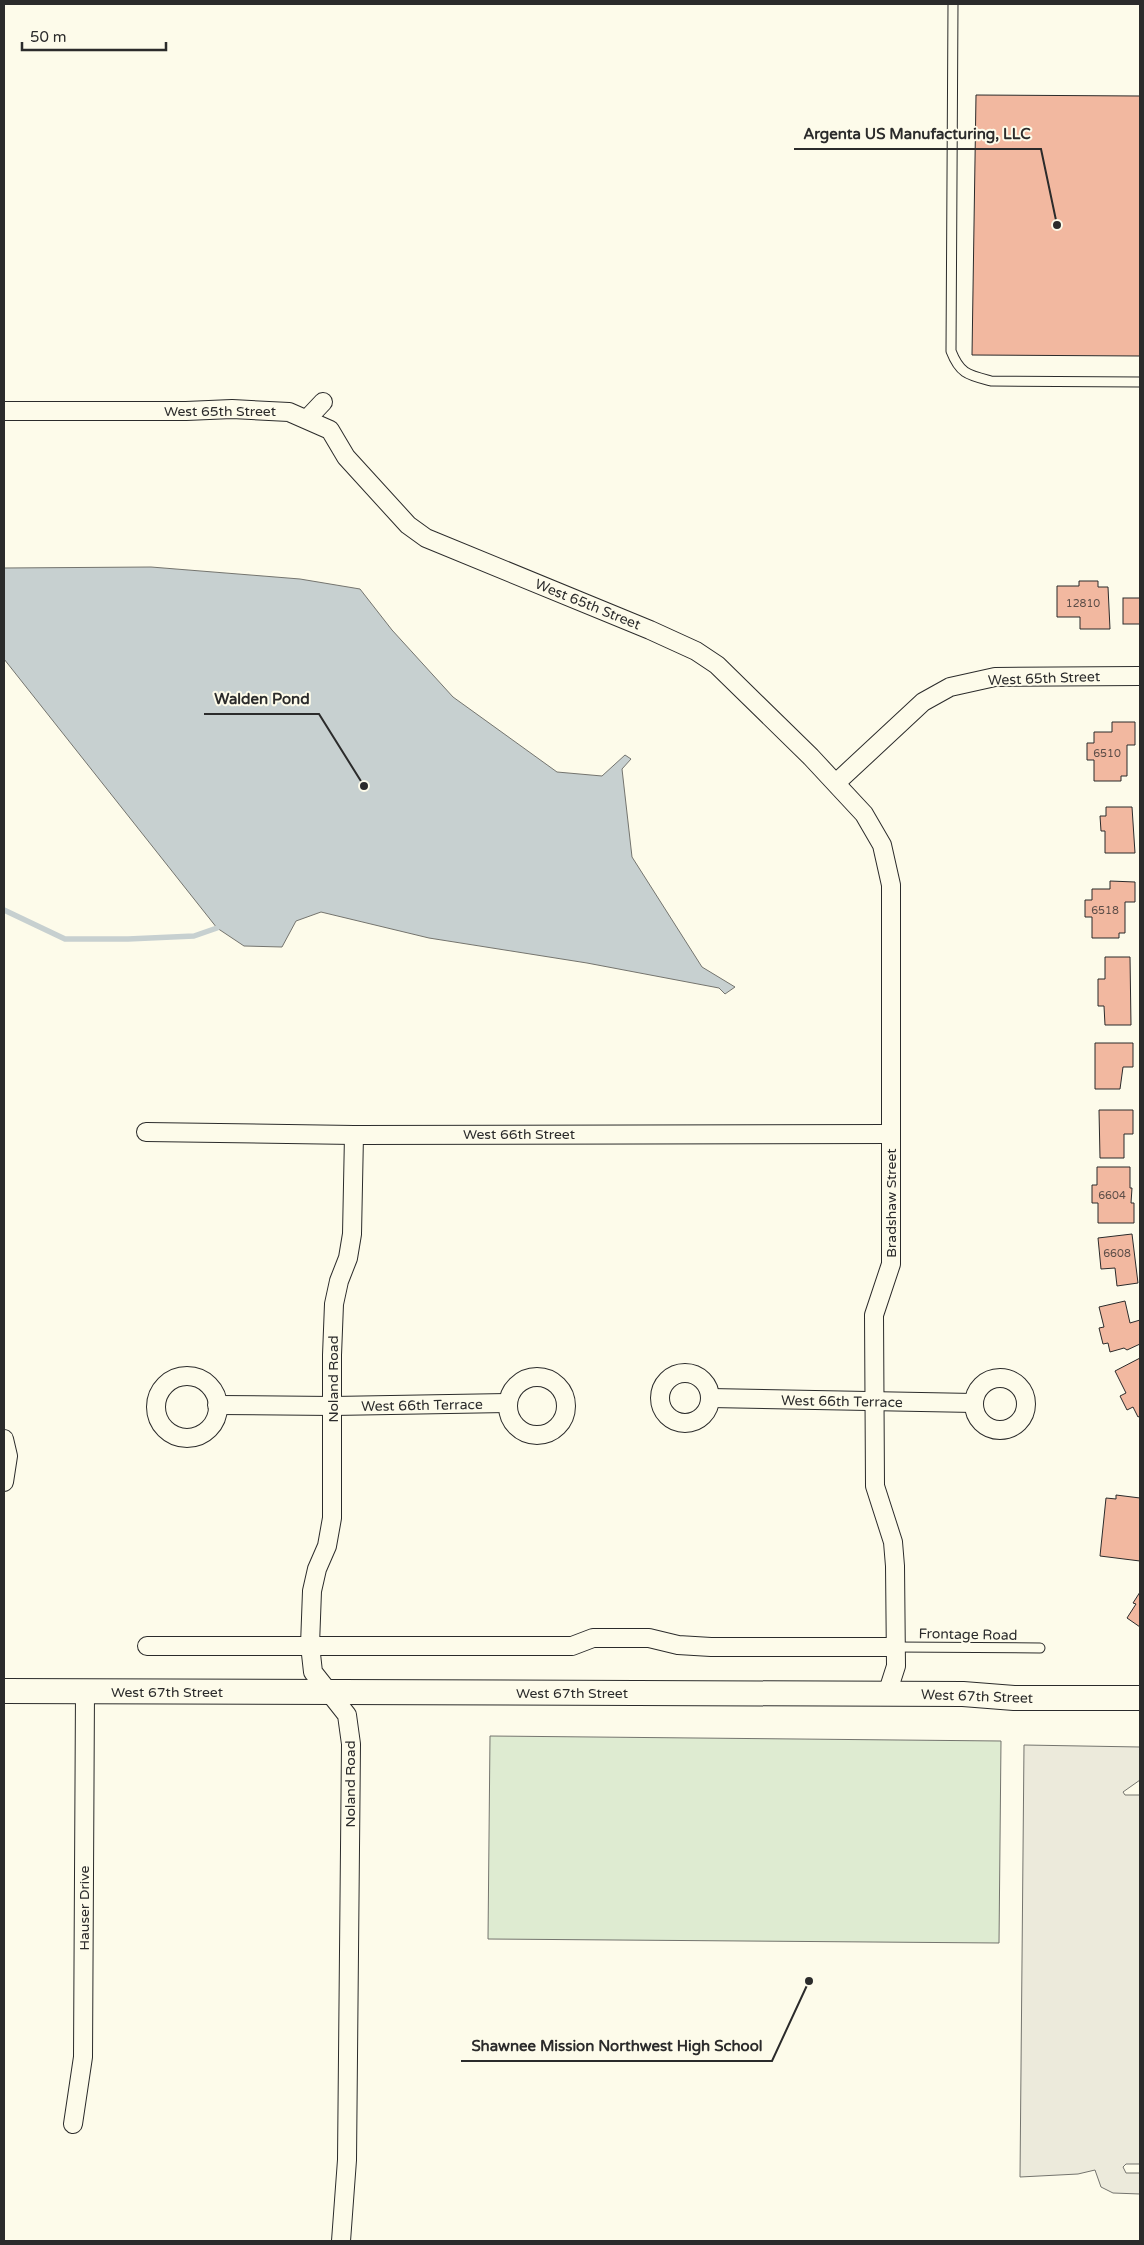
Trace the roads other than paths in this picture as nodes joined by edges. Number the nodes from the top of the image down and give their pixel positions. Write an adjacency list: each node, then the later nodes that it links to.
1 (953, 4): 2 (lane)
2 (1140, 382)
3 (323, 402): 5 (street)
4 (4, 410): 5 (street, West 65th Street)
5 (307, 419): 7 (street, West 65th Street)
6 (1140, 676): 7 (street, West 65th Street)
7 (836, 783): 9 (street, Bradshaw Street)
8 (146, 1132): 10 (street, West 66th Street)
9 (891, 1134): 10 (street, West 66th Street); 12 (street, Bradshaw Street)
10 (354, 1135): 16 (street, Noland Road)
11 (710, 1398): 12 (street, West 66th Terrace)
12 (874, 1402): 14 (street, West 66th Terrace); 21 (street, Bradshaw Street)
13 (507, 1403): 16 (street, West 66th Terrace)
14 (974, 1403)
15 (218, 1404): 16 (street, West 66th Terrace)
16 (333, 1406): 19 (street, Noland Road)
17 (4, 1439): 18 (street)
18 (4, 1482)
19 (310, 1645): 20 (street); 21 (street); 25 (street, Noland Road)
20 (147, 1646)
21 (895, 1647): 22 (lane, Frontage Road); 26 (street, Bradshaw Street)
22 (1040, 1648)
23 (4, 1691): 24 (street, West 67th Street)
24 (84, 1692): 25 (street, West 67th Street); 28 (street, Hauser Drive)
25 (328, 1692): 26 (street, West 67th Street); 29 (street, Noland Road)
26 (887, 1694): 27 (street, West 67th Street)
27 (1140, 1698)
28 (73, 2124)
29 (340, 2241)

